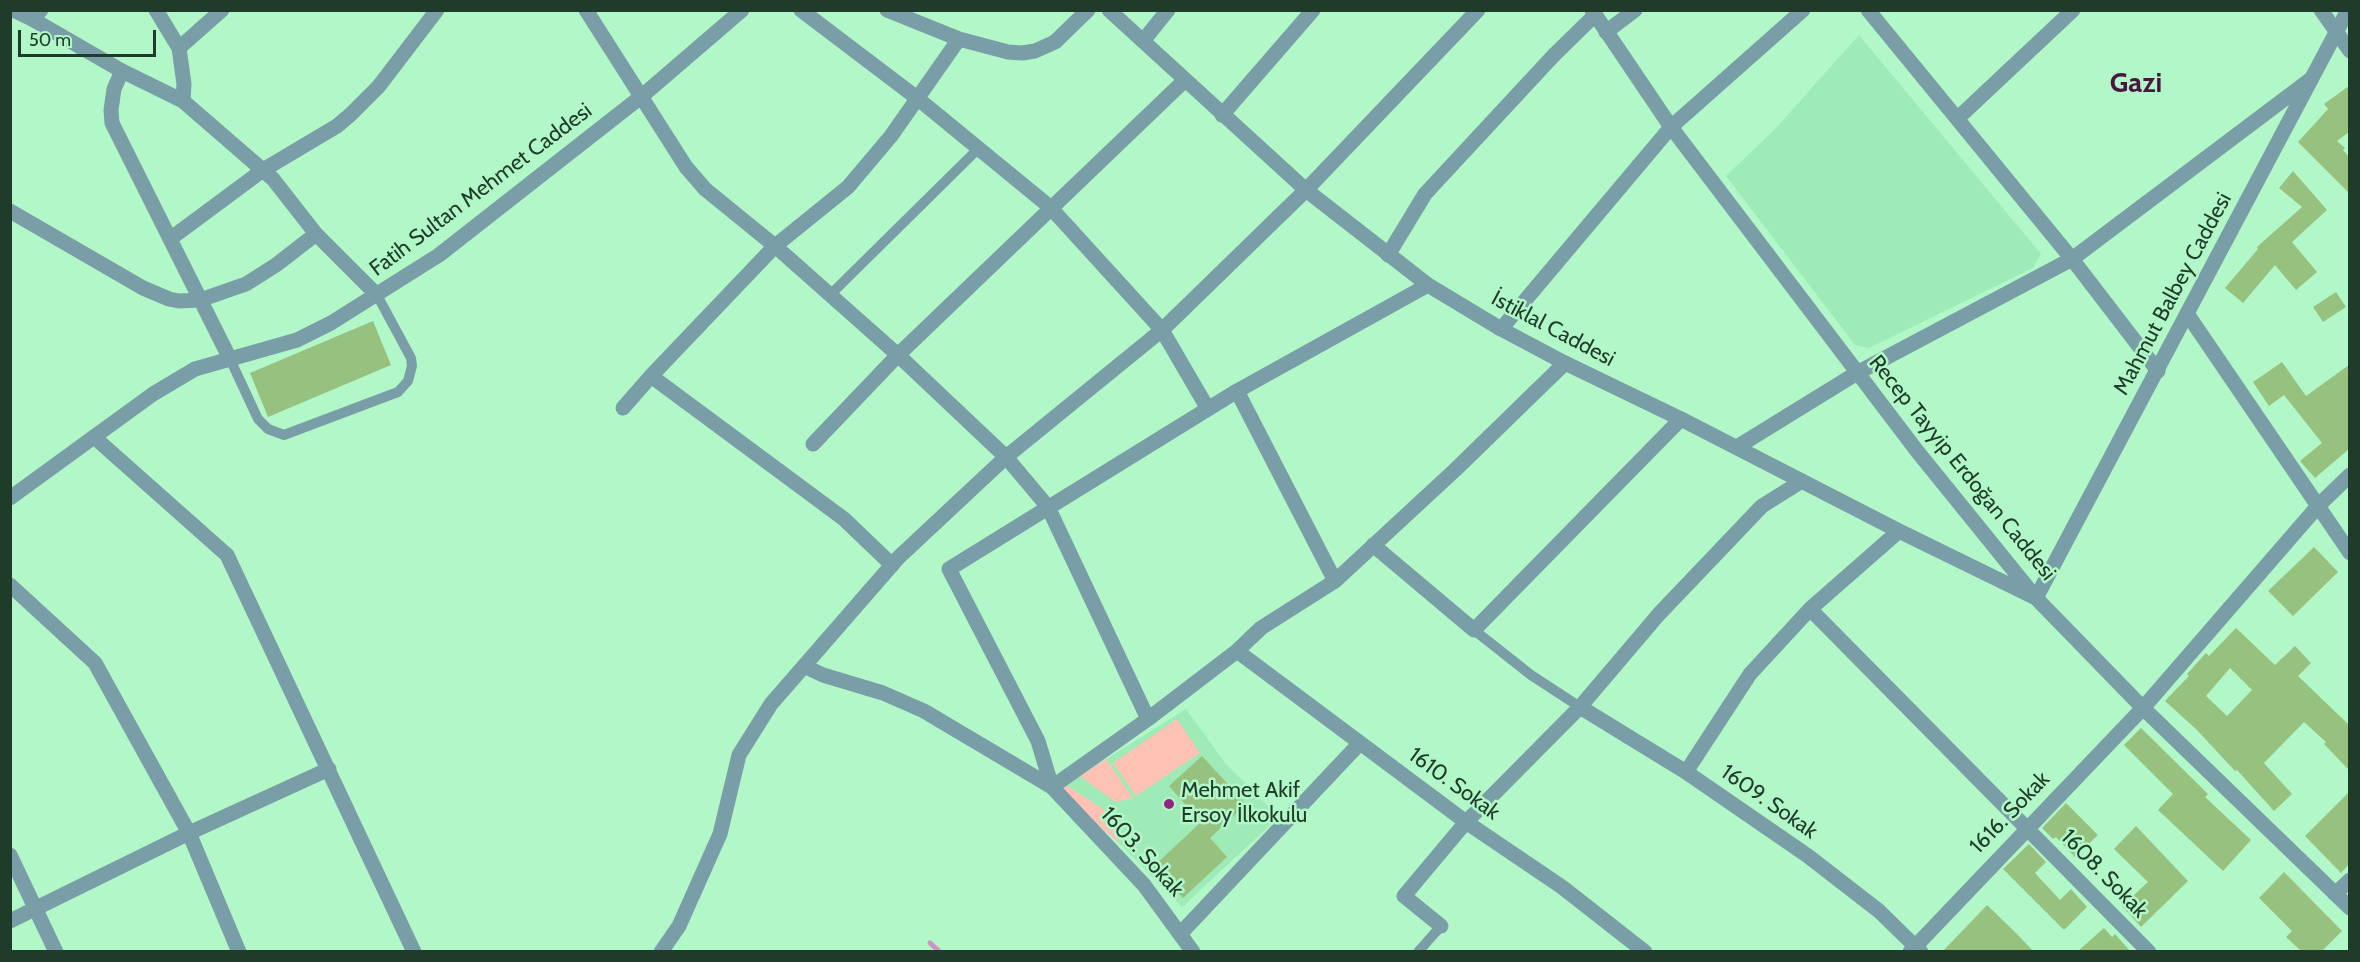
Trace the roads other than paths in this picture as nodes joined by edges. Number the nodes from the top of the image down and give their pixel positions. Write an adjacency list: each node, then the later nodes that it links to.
1 (13, 10): 21 (street)
2 (156, 10): 26 (street)
3 (222, 10): 26 (street)
4 (437, 10): 38 (street)
5 (586, 10): 31 (street)
6 (742, 10): 31 (street, Fatih Sultan Mehmet Caddesi)
7 (801, 10): 32 (street)
8 (887, 10): 24 (street)
9 (1088, 10): 24 (street)
10 (1109, 10): 25 (street, İstiklal Caddesi)
11 (1168, 10): 25 (street)
12 (1313, 10): 34 (street)
13 (1635, 10): 22 (street)
14 (1803, 10): 36 (street)
15 (1868, 10): 35 (street)
16 (2073, 10): 35 (street)
17 (2321, 10): 23 (street)
18 (2348, 10): 23 (street, Mahmut Balbey Caddesi)
19 (1471, 12): 39 (street)
20 (1593, 13): 22 (street, Recep Tayyip Erdoğan Caddesi); 45 (street)
21 (37, 15): 28 (street)
22 (1606, 32): 36 (street, Recep Tayyip Erdoğan Caddesi)
23 (2336, 32): 27 (street); 29 (street, Mahmut Balbey Caddesi)
24 (959, 39): 32 (street)
25 (1143, 41): 30 (street, İstiklal Caddesi)
26 (179, 48): 33 (street)
27 (2349, 51)
28 (122, 71): 33 (street); 43 (street)
29 (2311, 79): 46 (street); 51 (street, Mahmut Balbey Caddesi)
30 (1184, 81): 34 (street, İstiklal Caddesi); 40 (street)
31 (642, 96): 44 (street); 49 (street, Fatih Sultan Mehmet Caddesi)
32 (917, 98): 37 (street); 44 (street)
33 (183, 101): 38 (street)
34 (1222, 115): 39 (street, İstiklal Caddesi)
35 (1958, 118): 46 (street)
36 (1671, 127): 52 (street); 58 (street, Recep Tayyip Erdoğan Caddesi)
37 (979, 148): 40 (street); 48 (lane)
38 (263, 170): 42 (street); 43 (street)
39 (1306, 190): 45 (street, İstiklal Caddesi); 53 (street)
40 (1050, 207): 53 (street); 54 (street)
41 (13, 215): 50 (street)
42 (316, 234): 49 (street); 50 (street)
43 (170, 239): 50 (street)
44 (775, 246): 48 (street); 59 (street)
45 (1388, 255): 47 (street, İstiklal Caddesi)
46 (2072, 259): 57 (street); 58 (street)
47 (1428, 285): 52 (street, İstiklal Caddesi); 60 (street)
48 (831, 294): 54 (street)
49 (377, 295): 55 (street, Fatih Sultan Mehmet Caddesi); 55 (lane)
50 (200, 300): 55 (street)
51 (2188, 315): 57 (street, Mahmut Balbey Caddesi); 71 (street)
52 (1501, 329): 56 (street, İstiklal Caddesi)
53 (1162, 330): 62 (street); 67 (street)
54 (898, 355): 65 (street); 67 (street)
55 (230, 359): 64 (street, Fatih Sultan Mehmet Caddesi)
56 (1565, 363): 63 (street, İstiklal Caddesi); 74 (street)
57 (2158, 371): 79 (street, Mahmut Balbey Caddesi)
58 (1857, 373): 66 (street); 79 (street, Recep Tayyip Erdoğan Caddesi)
59 (651, 376): 61 (street); 76 (street)
60 (1237, 391): 62 (street); 77 (street)
61 (623, 408)
62 (1208, 409): 72 (street)
63 (1681, 419): 66 (street, İstiklal Caddesi); 81 (street)
64 (94, 437): 70 (street, Fatih Sultan Mehmet Caddesi); 88 (street)
65 (813, 444)
66 (1737, 447): 69 (street, İstiklal Caddesi)
67 (1006, 457): 72 (street); 76 (street)
68 (2349, 475): 71 (street, 1616. Sokak)
69 (1802, 481): 73 (street, İstiklal Caddesi); 84 (street)
70 (10, 498)
71 (2318, 506): 75 (street); 85 (street, 1616. Sokak)
72 (1048, 507): 86 (street); 90 (street)
73 (1899, 531): 79 (street, İstiklal Caddesi); 80 (street)
74 (1373, 545): 77 (street); 81 (street)
75 (2349, 553)
76 (892, 565): 83 (street)
77 (1335, 581): 82 (street)
78 (10, 585): 93 (street)
79 (2036, 598): 85 (street, Recep Tayyip Erdoğan Caddesi)
80 (1810, 609): 89 (street); 92 (street, 1608. Sokak)
81 (1474, 630): 84 (lane)
82 (1237, 651): 86 (street); 87 (street, 1610. Sokak)
83 (804, 666): 90 (street); 106 (street)
84 (1580, 706): 89 (street, 1609. Sokak); 91 (street)
85 (2143, 708): 92 (street, 1616. Sokak); 96 (street, Recep Tayyip Erdoğan Caddesi)
86 (1148, 719): 90 (street)
87 (1360, 743): 91 (street, 1610. Sokak); 101 (street)
88 (329, 769): 93 (street); 105 (street)
89 (1686, 772): 102 (street, 1609. Sokak)
90 (1052, 787): 101 (street, 1603. Sokak)
91 (1467, 822): 100 (street); 109 (street, 1610. Sokak)
92 (2027, 827): 102 (street, 1616. Sokak); 110 (street, 1608. Sokak)
93 (189, 833): 98 (street); 104 (street)
94 (10, 855): 98 (street)
95 (2349, 880): 96 (street)
96 (2336, 894): 97 (street, Recep Tayyip Erdoğan Caddesi)
97 (2349, 908)
98 (36, 910): 99 (street); 103 (street)
99 (10, 921)
100 (1441, 926): 108 (lane)
101 (1180, 933): 107 (street, 1603. Sokak)
102 (1915, 949)
103 (56, 951)
104 (238, 951)
105 (414, 951)
106 (661, 951)
107 (1193, 951)
108 (1418, 951)
109 (1645, 951)
110 (2149, 951)

